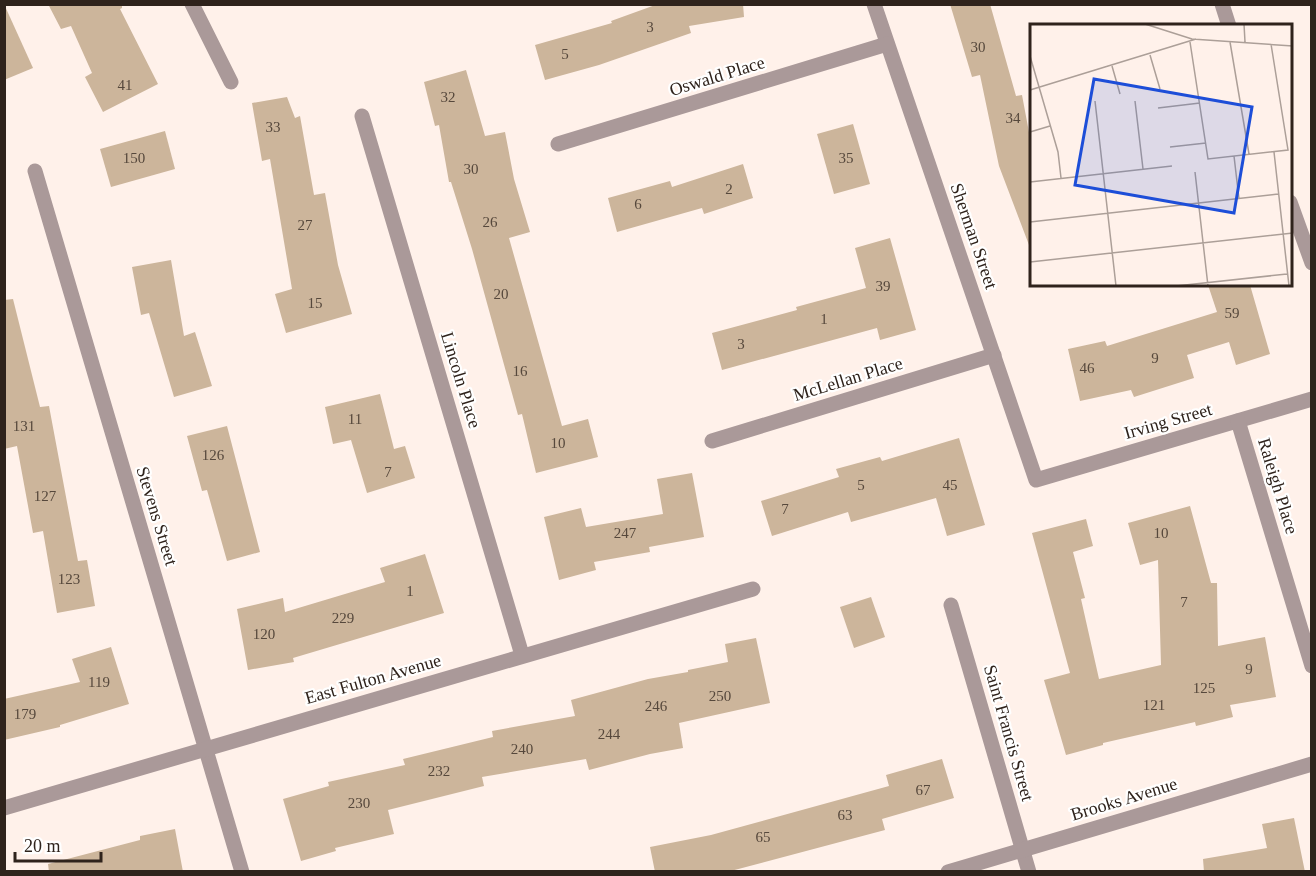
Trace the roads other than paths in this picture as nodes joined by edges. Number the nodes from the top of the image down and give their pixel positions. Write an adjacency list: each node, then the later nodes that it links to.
1 (192, 4): 6 (street)
2 (874, 4): 5 (street, Sherman Street)
3 (1222, 4): 4 (street)
4 (1228, 24)
5 (887, 44): 8 (street, Oswald Place); 12 (street, Sherman Street)
6 (231, 82)
7 (362, 116): 19 (street, Lincoln Place)
8 (558, 144)
9 (34, 171): 21 (street, Stevens Street)
10 (1292, 208): 11 (street)
11 (1311, 263)
12 (994, 355): 15 (street, McLellan Place); 16 (street, Sherman Street)
13 (1311, 399): 14 (street, Irving Street)
14 (1238, 421): 16 (street, Irving Street); 20 (street, Raleigh Place)
15 (712, 441)
16 (1036, 480)
17 (753, 589): 19 (street, East Fulton Avenue)
18 (951, 605): 24 (street, Saint Francis Street)
19 (522, 655): 21 (street, East Fulton Avenue)
20 (1311, 666)
21 (206, 748): 23 (street, East Fulton Avenue); 25 (street, Stevens Street)
22 (1311, 764): 24 (street, Brooks Avenue)
23 (4, 808)
24 (1023, 849): 26 (street, Brooks Avenue); 27 (street, Saint Francis Street)
25 (242, 872)
26 (948, 872)
27 (1029, 872)

